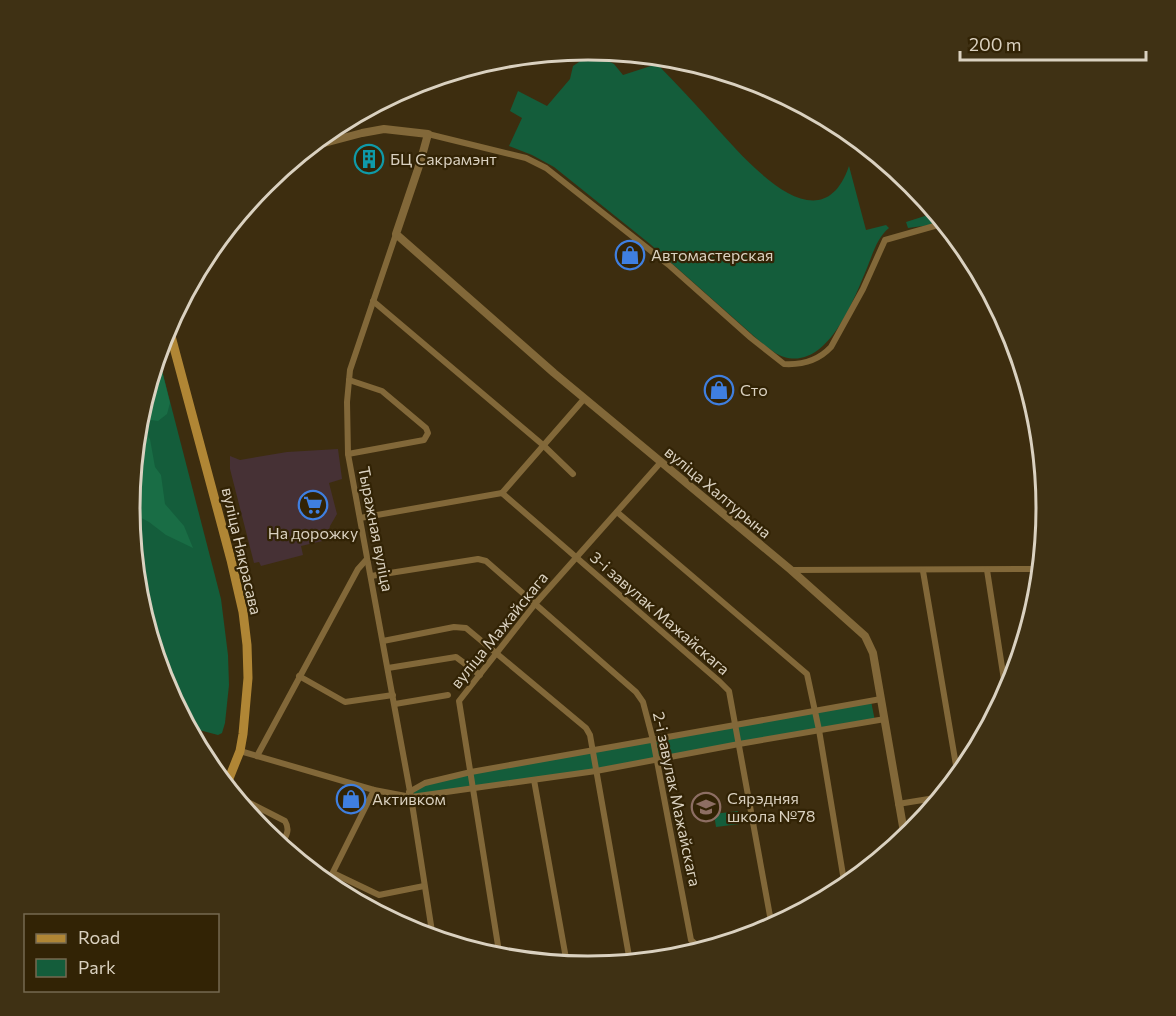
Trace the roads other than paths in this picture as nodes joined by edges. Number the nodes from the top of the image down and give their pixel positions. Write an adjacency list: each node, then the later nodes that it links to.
1 (428, 134): 2 (street); 3 (street); 4 (street, Тыражная вуліца)
2 (333, 140)
3 (935, 226)
4 (396, 234): 5 (street, Тыражная вуліца); 8 (street, вуліца Халтурына)
5 (373, 302): 7 (street, Тыражная вуліца); 9 (street)
6 (172, 341): 40 (main road, вуліца Някрасава)
7 (349, 380): 10 (street, Тыражная вуліца); 10 (street)
8 (584, 399): 9 (street); 11 (street, вуліца Халтурына)
9 (543, 446): 12 (street); 13 (street)
10 (348, 454): 15 (street, Тыражная вуліца)
11 (661, 462): 14 (street, вуліца Мажайскага); 19 (street, вуліца Халтурына)
12 (573, 474)
13 (502, 493): 15 (street); 17 (street, 3-і завулак Мажайскага)
14 (616, 512): 17 (street, вуліца Мажайскага); 34 (street)
15 (360, 518): 16 (street, Тыражная вуліца)
16 (367, 559): 22 (street, Тыражная вуліца); 29 (street)
17 (576, 559): 23 (street, вуліца Мажайскага); 36 (street, 3-і завулак Мажайскага)
18 (1031, 569): 20 (street)
19 (792, 570): 21 (street); 32 (street, вуліца Халтурына)
20 (987, 570): 21 (street); 28 (street)
21 (922, 571): 44 (street)
22 (371, 576): 23 (street, 2-і завулак Мажайскага); 24 (street, Тыражная вуліца)
23 (535, 604): 25 (street, вуліца Мажайскага); 38 (street, 2-і завулак Мажайскага)
24 (383, 640): 25 (street); 26 (street, Тыражная вуліца)
25 (498, 654): 27 (street, вуліца Мажайскага); 41 (street)
26 (388, 668): 27 (street); 30 (street, Тыражная вуліца)
27 (480, 675): 46 (street, вуліца Мажайскага)
28 (1003, 675)
29 (299, 676): 30 (street); 42 (street)
30 (393, 695): 33 (street, Тыражная вуліца)
31 (448, 695): 33 (street)
32 (881, 699): 34 (street); 35 (street, вуліца Халтурына)
33 (395, 704): 51 (street, Тыражная вуліца)
34 (815, 711): 36 (street); 37 (street)
35 (885, 719): 37 (street); 54 (street, вуліца Халтурына)
36 (736, 724): 38 (street); 39 (street, 3-і завулак Мажайскага)
37 (819, 730): 39 (street); 58 (street)
38 (653, 740): 41 (street); 43 (street, 2-і завулак Мажайскага)
39 (739, 744): 43 (street); 60 (street, 3-і завулак Мажайскага)
40 (240, 751): 42 (street); 47 (main road, вуліца Някрасава)
41 (592, 752): 45 (street); 46 (street)
42 (257, 756): 50 (street)
43 (657, 760): 45 (street); 62 (street, 2-і завулак Мажайскага)
44 (956, 763)
45 (596, 771): 48 (street); 64 (street)
46 (471, 772): 49 (street, вуліца Мажайскага); 51 (street)
47 (230, 776)
48 (534, 780): 49 (street); 65 (street)
49 (474, 789): 51 (street); 63 (street, вуліца Мажайскага)
50 (374, 790): 51 (street); 57 (street)
51 (408, 795): 59 (street, Тыражная вуліца)
52 (929, 798): 54 (street)
53 (252, 804): 56 (street)
54 (898, 804): 55 (street, вуліца Халтурына)
55 (903, 827)
56 (285, 838)
57 (333, 873): 59 (street)
58 (843, 876)
59 (424, 886): 61 (street, Тыражная вуліца)
60 (770, 917)
61 (431, 927)
62 (694, 943)
63 (498, 946)
64 (629, 954)
65 (565, 955)

